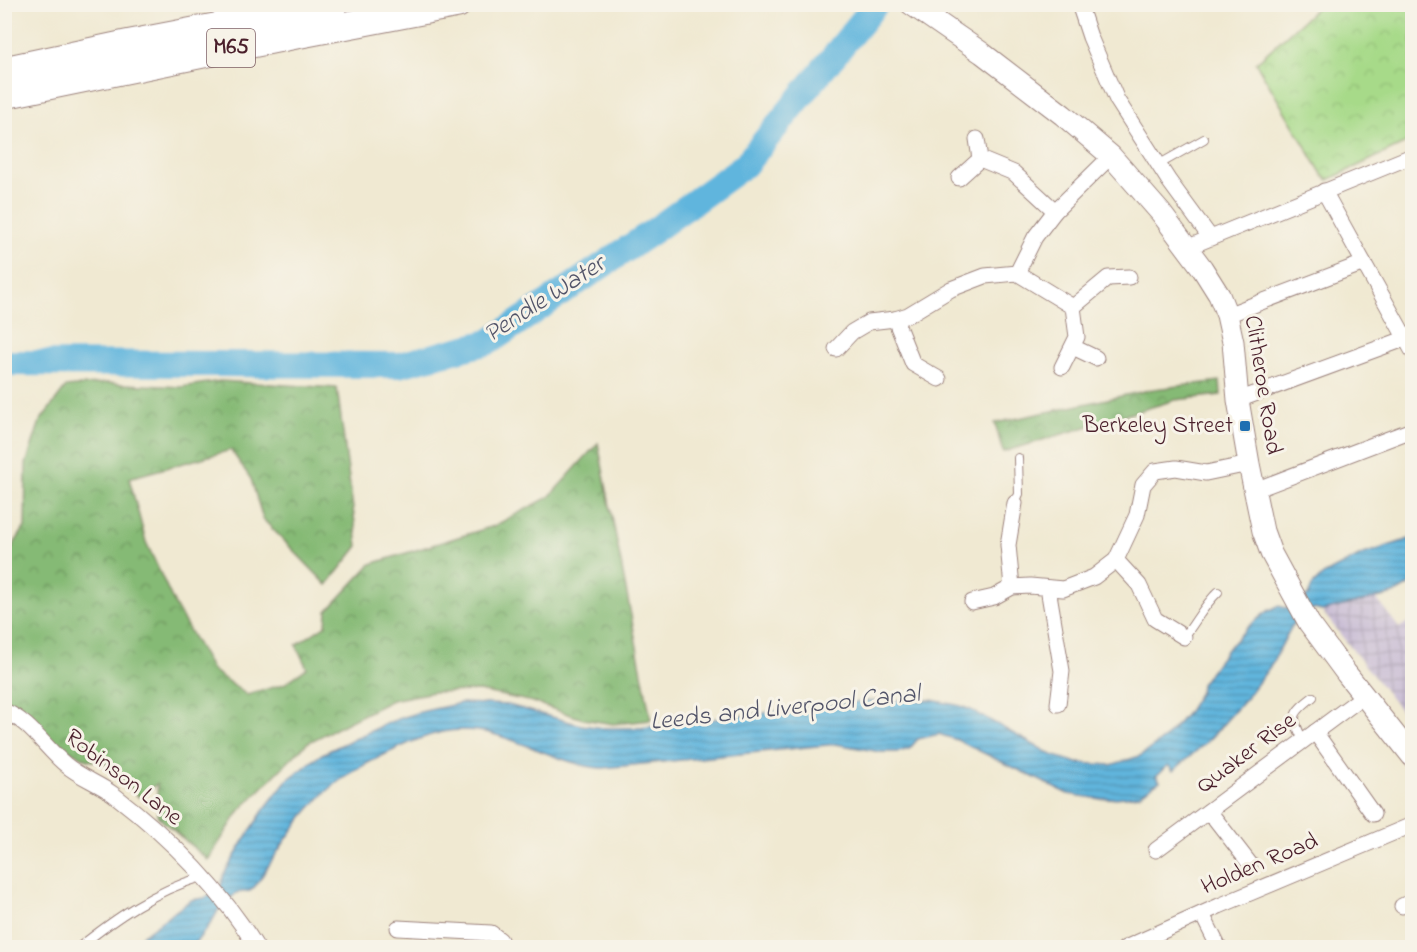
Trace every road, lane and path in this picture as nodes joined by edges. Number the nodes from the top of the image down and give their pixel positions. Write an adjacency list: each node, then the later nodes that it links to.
1 (334, 4): 5 (highway, M65)
2 (458, 4): 6 (highway, M65)
3 (911, 4): 9 (main road, Clitheroe Road)
4 (1079, 4): 12 (street)
5 (4, 70)
6 (4, 95)
7 (978, 139): 11 (street)
8 (1204, 139): 12 (lane)
9 (1111, 156): 15 (street); 17 (main road, Clitheroe Road)
10 (1413, 156): 14 (street)
11 (980, 159): 13 (street); 15 (street)
12 (1158, 165): 16 (street)
13 (958, 178)
14 (1324, 191): 16 (street); 18 (street)
15 (1055, 211): 19 (street)
16 (1209, 237): 17 (street)
17 (1186, 248): 22 (main road, Clitheroe Road)
18 (1364, 263): 22 (street); 24 (street)
19 (1017, 273): 21 (street); 23 (street)
20 (1129, 277): 21 (street)
21 (1072, 307): 25 (street)
22 (1227, 315): 30 (main road, Clitheroe Road)
23 (894, 319): 26 (street); 29 (street)
24 (1410, 344): 30 (street)
25 (1073, 347): 27 (street); 28 (street)
26 (836, 349)
27 (1096, 358)
28 (1062, 367)
29 (939, 379)
30 (1238, 400): 33 (main road, Clitheroe Road)
31 (1413, 430): 34 (street)
32 (1018, 458): 35 (lane)
33 (1249, 464): 34 (main road, Clitheroe Road); 36 (street)
34 (1254, 490): 42 (main road, Clitheroe Road)
35 (1015, 503): 37 (street)
36 (1116, 560): 38 (street); 41 (street)
37 (1012, 587): 38 (street); 40 (street)
38 (1048, 588): 44 (street)
39 (1218, 591): 41 (lane)
40 (972, 602)
41 (1184, 637)
42 (1365, 695): 46 (street, Quaker Rise); 47 (main road, Clitheroe Road)
43 (1313, 697): 46 (lane)
44 (1058, 704)
45 (4, 711): 53 (street, Robinson Lane)
46 (1309, 736): 48 (street, Quaker Rise); 49 (street)
47 (1413, 756)
48 (1209, 810): 51 (street, Quaker Rise); 52 (street)
49 (1373, 814)
50 (1413, 825): 54 (street, Holden Road)
51 (1156, 850)
52 (1250, 864)
53 (206, 881): 57 (lane); 58 (street, Robinson Lane)
54 (1202, 914): 56 (street); 60 (street, Holden Road)
55 (398, 928): 59 (street)
56 (1217, 947)
57 (78, 948)
58 (257, 948)
59 (503, 948)
60 (1125, 948)

